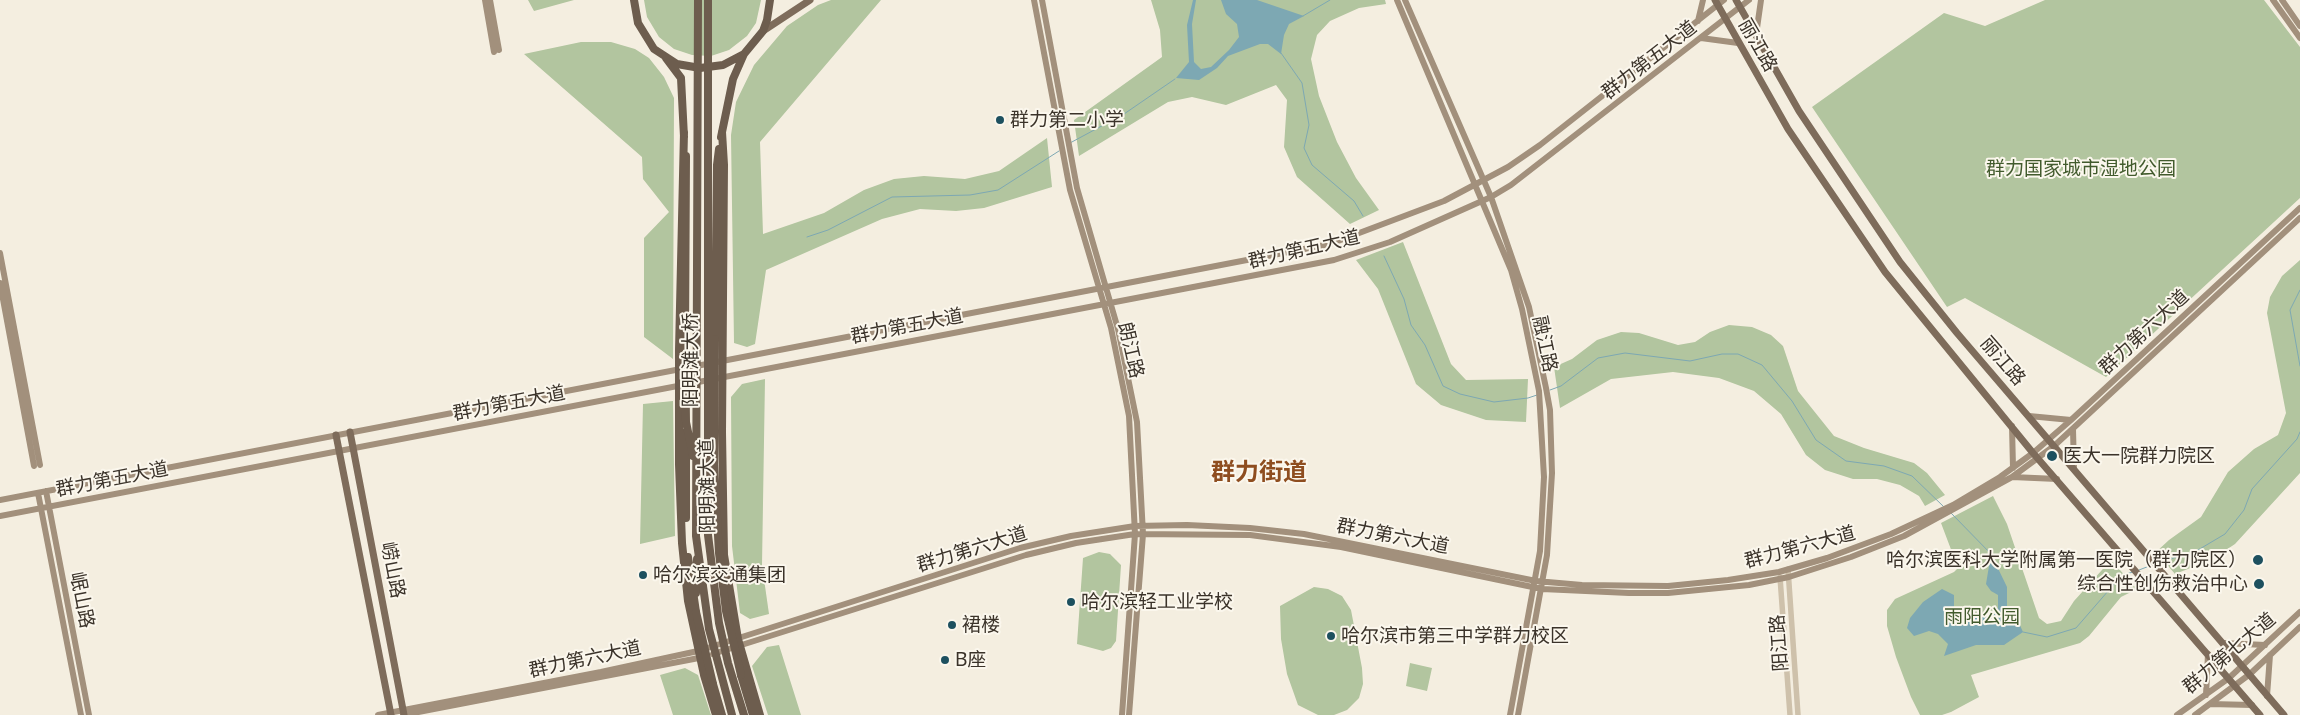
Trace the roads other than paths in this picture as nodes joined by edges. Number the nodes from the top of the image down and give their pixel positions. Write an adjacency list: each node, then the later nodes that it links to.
1 (485, 0): 2 (main road)
2 (490, 0)
3 (634, 0): 30 (highway)
4 (698, 0): 63 (highway, 阳明滩大桥, bridge)
5 (708, 0): 61 (highway, 阳明滩大桥, bridge)
6 (770, 0): 24 (highway)
7 (810, 0): 24 (main road)
8 (1034, 0): 41 (main road, 朗江路)
9 (1042, 0): 41 (main road, 朗江路)
10 (1397, 0): 34 (main road, 融江路)
11 (1405, 0): 33 (main road, 融江路)
12 (1703, 0): 22 (main road)
13 (1724, 0): 19 (main road, 群力第五大道)
14 (1736, 0): 20 (main road, 丽江路)
15 (1749, 0): 20 (main road, 群力第五大道)
16 (1761, 0): 25 (main road)
17 (2273, 0): 27 (main road)
18 (2282, 0): 23 (main road)
19 (1716, 3): 21 (main road, 丽江路); 22 (main road, 群力第五大道)
20 (1740, 7): 21 (main road, 群力第五大道); 25 (main road, 丽江路)
21 (1724, 20): 26 (main road, 群力第五大道); 28 (main road, 丽江路)
22 (1697, 21): 33 (main road, 群力第五大道)
23 (2300, 26)
24 (763, 31): 29 (highway)
25 (1756, 35): 47 (main road, 丽江路)
26 (1701, 38): 28 (main road); 35 (main road, 群力第五大道)
27 (2300, 38)
28 (1738, 43): 50 (main road, 丽江路)
29 (744, 54): 30 (highway); 32 (highway)
30 (666, 58): 31 (highway)
31 (684, 132): 44 (highway, 阳明滩大道); 49 (highway, bridge)
32 (722, 132): 43 (highway, 阳明滩大道); 53 (highway, bridge)
33 (1484, 179): 34 (main road, 群力第五大道); 35 (main road, 融江路)
34 (1476, 184): 36 (main road, 融江路); 41 (main road, 群力第五大道)
35 (1491, 197): 36 (main road, 群力第五大道); 78 (main road, 融江路)
36 (1483, 201): 42 (main road, 群力第五大道); 78 (main road, 融江路)
37 (2300, 208): 48 (main road, 群力第六大道)
38 (2300, 218): 51 (main road, 群力第六大道)
39 (0, 253): 40 (main road)
40 (0, 283)
41 (1103, 288): 42 (main road, 朗江路); 43 (main road, 群力第五大道)
42 (1107, 303): 45 (main road, 群力第五大道); 73 (main road, 朗江路)
43 (723, 359): 44 (main road, 群力第五大道); 45 (highway, 阳明滩大道)
44 (679, 369): 46 (highway, 阳明滩大道); 52 (main road, 群力第五大道)
45 (723, 376): 46 (main road, 群力第五大道); 83 (highway, 阳明滩大道)
46 (680, 385): 57 (main road, 群力第五大道); 86 (highway, 阳明滩大道)
47 (2029, 416): 48 (main road); 55 (main road, 丽江路)
48 (2071, 420): 55 (main road, 群力第六大道)
49 (686, 422): 63 (highway, bridge); 80 (highway, bridge)
50 (2012, 426): 59 (main road, 丽江路); 60 (main road)
51 (2073, 428): 56 (main road, 群力第六大道); 62 (main road)
52 (350, 432): 54 (main road, 群力第五大道); 57 (main road, 崂山路)
53 (715, 433): 61 (highway, bridge); 79 (highway, bridge)
54 (336, 435): 58 (main road, 崂山路); 66 (main road, 群力第五大道)
55 (2048, 440): 56 (main road, 丽江路); 59 (main road, 群力第六大道)
56 (2054, 446): 59 (main road, 群力第六大道); 62 (main road, 丽江路)
57 (353, 448): 58 (main road, 群力第五大道); 98 (main road, 崂山路)
58 (340, 451): 69 (main road, 群力第五大道); 97 (main road, 崂山路)
59 (2036, 455): 60 (main road, 群力第六大道); 64 (main road, 群力第六大道); 65 (main road, 丽江路)
60 (2013, 468): 70 (main road, 群力第六大道)
61 (707, 469): 75 (highway, 阳明滩大桥, bridge)
62 (2074, 469): 84 (main road, 丽江路)
63 (695, 471): 74 (highway, 阳明滩大桥, bridge)
64 (2012, 477): 65 (main road); 70 (main road, 群力第六大道)
65 (2057, 479): 87 (main road, 丽江路)
66 (46, 491): 67 (main road, 群力第五大道); 69 (main road, 岷山路)
67 (38, 493): 68 (main road, 群力第五大道); 71 (main road, 岷山路)
68 (0, 500)
69 (49, 507): 71 (main road, 群力第五大道); 100 (main road, 岷山路)
70 (1955, 507): 76 (main road, 群力第六大道)
71 (41, 508): 72 (main road, 群力第五大道); 99 (main road, 岷山路)
72 (0, 516)
73 (1139, 530): 78 (main road, 群力第六大道); 83 (main road, 群力第六大道); 108 (main road, 朗江路); 109 (main road, 朗江路)
74 (697, 555): 80 (highway, bridge); 104 (highway, 阳明滩大桥, bridge)
75 (710, 556): 79 (highway, bridge); 105 (highway, 阳明滩大桥, bridge)
76 (1789, 573): 77 (main road, 群力第六大道); 113 (street, 阳江路)
77 (1780, 575): 78 (main road, 群力第六大道); 112 (street, 阳江路)
78 (1539, 585): 110 (main road, 融江路); 111 (main road, 融江路)
79 (726, 611): 106 (highway, bridge)
80 (696, 612): 103 (highway, bridge)
81 (2300, 612): 85 (main road, 群力第七大道)
82 (2300, 627): 88 (main road, 群力第七大道)
83 (738, 643): 86 (main road, 群力第六大道); 107 (highway, 阳明滩大道)
84 (2223, 643): 85 (main road); 89 (main road, 丽江路)
85 (2265, 645): 89 (main road, 群力第七大道)
86 (699, 654): 98 (main road, 群力第六大道); 102 (highway, 阳明滩大道)
87 (2208, 654): 91 (main road, 丽江路); 93 (main road)
88 (2270, 655): 90 (main road, 群力第七大道); 94 (main road)
89 (2242, 666): 90 (main road, 丽江路); 91 (main road, 群力第七大道)
90 (2250, 674): 92 (main road, 群力第七大道); 94 (main road, 丽江路)
91 (2229, 678): 92 (main road, 丽江路); 93 (main road, 群力第七大道)
92 (2235, 686): 95 (main road, 群力第七大道); 96 (main road, 丽江路)
93 (2206, 695): 114 (main road, 群力第七大道)
94 (2268, 696): 117 (main road, 丽江路)
95 (2210, 704): 96 (main road); 115 (main road, 群力第七大道)
96 (2252, 705): 116 (main road, 丽江路)
97 (390, 714): 98 (main road, 群力第六大道); 101 (main road, 群力第六大道)
98 (403, 714)
99 (81, 715)
100 (89, 715)
101 (378, 715)
102 (716, 715)
103 (722, 715)
104 (732, 715)
105 (744, 715)
106 (753, 715)
107 (760, 715)
108 (1122, 715)
109 (1129, 715)
110 (1510, 715)
111 (1518, 715)
112 (1790, 715)
113 (1798, 715)
114 (2177, 715)
115 (2194, 715)
116 (2260, 715)
117 (2284, 715)

